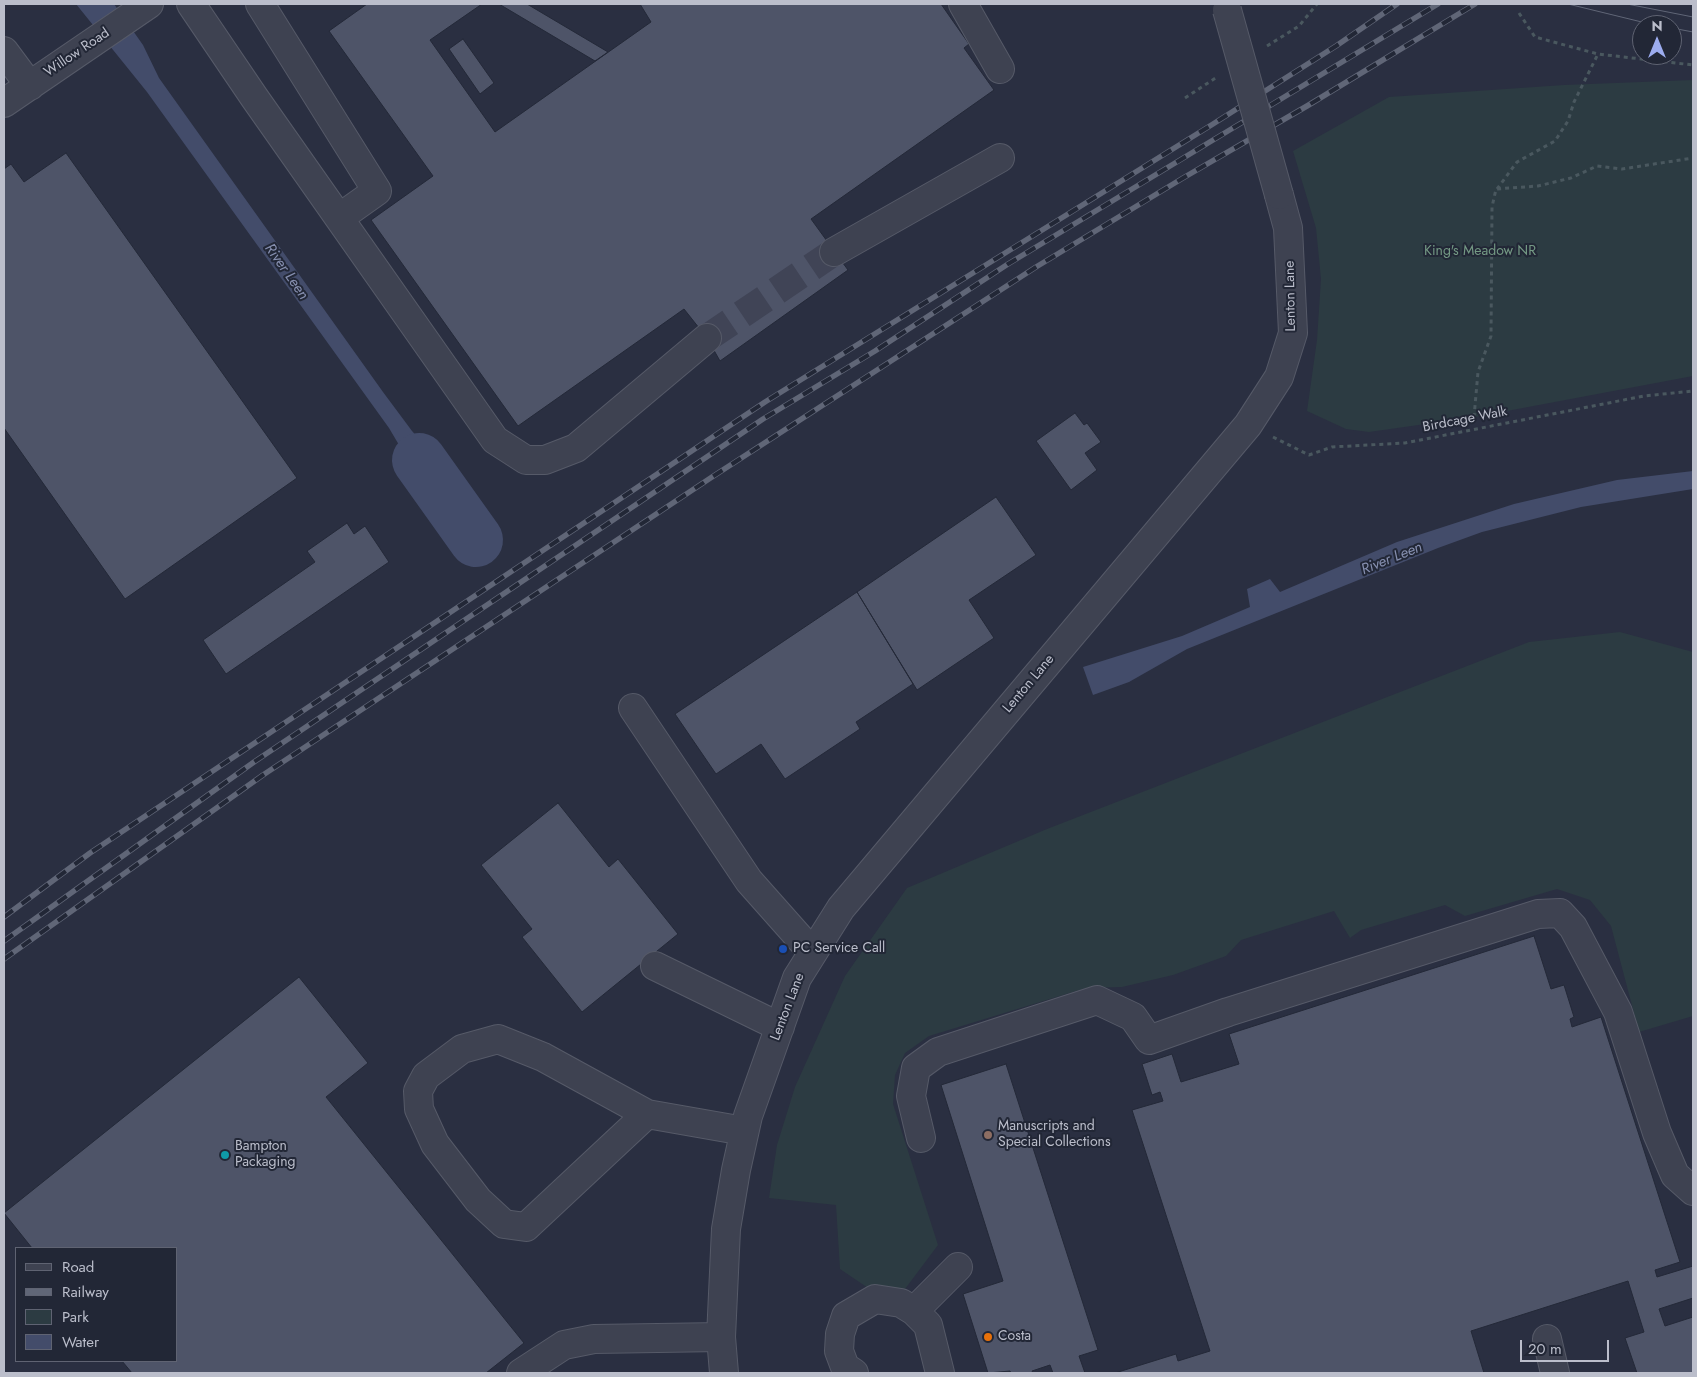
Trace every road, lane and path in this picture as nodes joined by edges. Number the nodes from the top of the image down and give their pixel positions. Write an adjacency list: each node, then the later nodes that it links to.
1 (191, 4): 16 (street)
2 (260, 4): 16 (street)
3 (963, 4): 10 (street)
4 (147, 6): 11 (street, Willow Road)
5 (1226, 7): 21 (street, Lenton Lane, bridge)
6 (1519, 13): 8 (path)
7 (4, 51): 11 (street)
8 (1598, 54): 9 (path); 15 (path)
9 (1693, 65)
10 (1000, 69)
11 (30, 86): 12 (street, Willow Road)
12 (4, 103)
13 (1000, 158): 17 (street)
14 (1693, 158): 15 (path)
15 (1496, 189): 20 (path)
16 (339, 218): 18 (street)
17 (834, 252)
18 (707, 338)
19 (1693, 391): 21 (path, Birdcage Walk)
20 (1474, 417)
21 (1248, 425): 23 (street, Lenton Lane)
22 (633, 708): 23 (street)
23 (812, 952): 25 (street, Lenton Lane)
24 (655, 966): 25 (street)
25 (780, 1027): 27 (street, Lenton Lane)
26 (647, 1114): 26 (street); 27 (street)
27 (744, 1131): 32 (street, Lenton Lane)
28 (921, 1138): 29 (street)
29 (1693, 1191)
30 (958, 1267): 31 (street)
31 (914, 1311): 36 (street); 37 (street)
32 (721, 1337): 34 (street); 35 (street, Lenton Lane)
33 (1546, 1339): 38 (street)
34 (524, 1372)
35 (724, 1373)
36 (854, 1373)
37 (940, 1373)
38 (1555, 1373)

